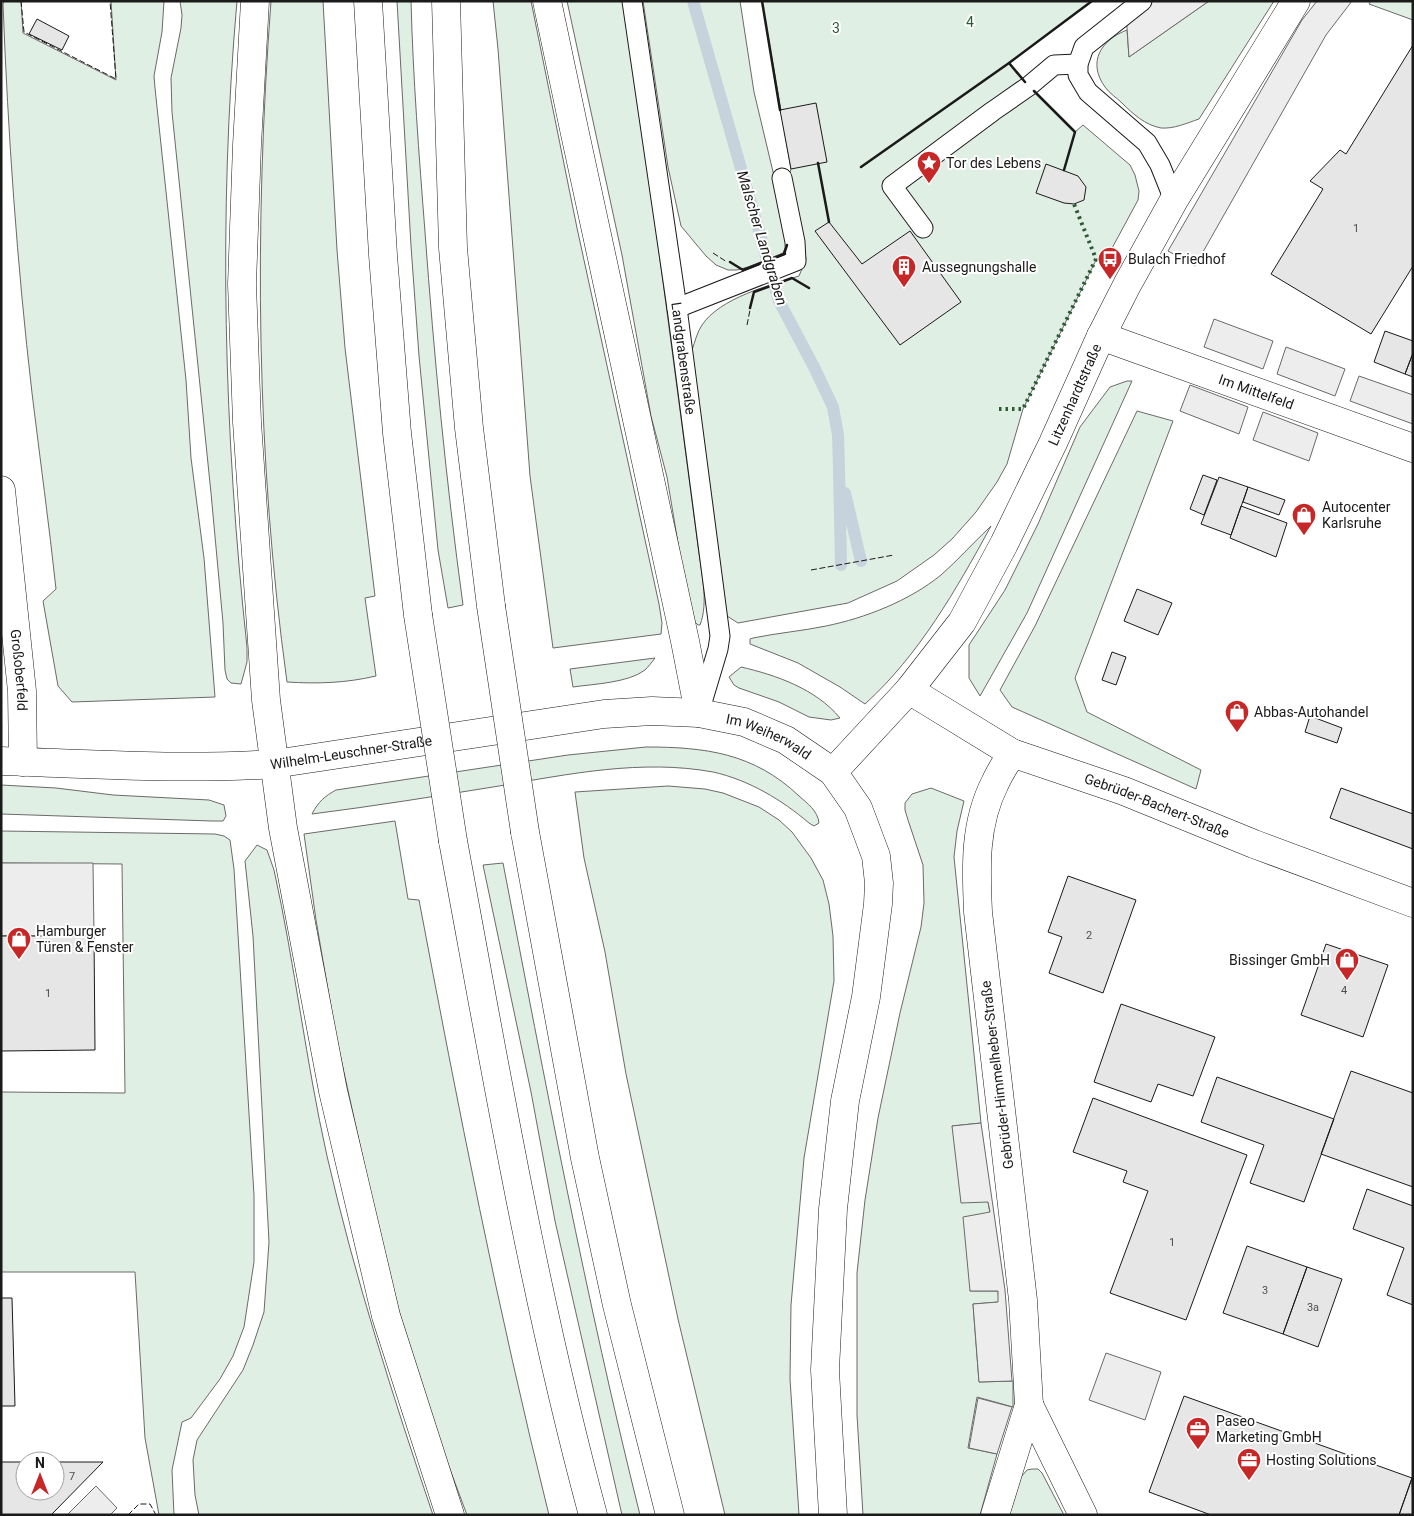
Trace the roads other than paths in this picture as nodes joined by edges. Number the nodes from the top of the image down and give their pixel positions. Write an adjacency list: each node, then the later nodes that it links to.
1 (255, 1): 20 (main road)
2 (368, 1): 25 (main road, bridge)
3 (446, 1): 26 (main road, bridge)
4 (547, 1): 17 (main road)
5 (632, 1): 12 (lane, Landgrabenstraße)
6 (1142, 1): 8 (lane)
7 (1296, 1): 10 (main road, Litzenhardtstraße)
8 (1078, 64): 10 (lane); 11 (lane)
9 (782, 178): 12 (lane)
10 (1174, 200): 13 (main road, Litzenhardtstraße)
11 (923, 228)
12 (677, 308): 17 (lane, Landgrabenstraße)
13 (1101, 336): 14 (main road, Im Mittelfeld); 16 (main road, Litzenhardtstraße)
14 (1413, 448)
15 (1, 490): 19 (main road, Großoberfeld)
16 (909, 690): 18 (main road, Gebrüder-Bachert-Straße); 21 (main road, Litzenhardtstraße)
17 (699, 713): 20 (main road, Wilhelm-Leuschner-Straße); 21 (main road, Im Weiherwald)
18 (1012, 753): 22 (main road, Gebrüder-Bachert-Straße); 23 (main road, Gebrüder-Himmelheber-Straße)
19 (12, 761): 20 (main road, Wilhelm-Leuschner-Straße)
20 (274, 764): 24 (main road)
21 (833, 772): 27 (main road)
22 (1413, 903)
23 (1028, 1405): 28 (main road, Gebrüder-Himmelheber-Straße); 29 (main road, Gebrüder-Himmelheber-Straße)
24 (450, 1515)
25 (593, 1515)
26 (670, 1515)
27 (833, 1515)
28 (995, 1515)
29 (1083, 1515)

